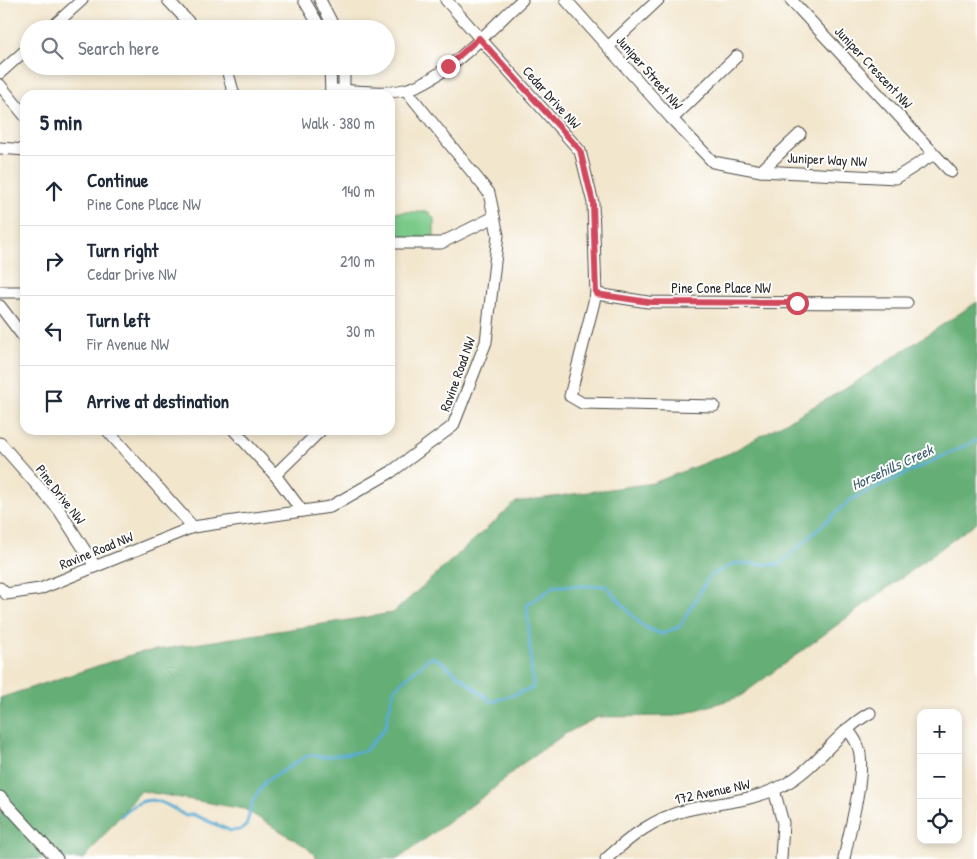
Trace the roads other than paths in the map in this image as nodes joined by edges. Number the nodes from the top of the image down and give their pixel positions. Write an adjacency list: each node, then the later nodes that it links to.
1 (82, 0): 10 (street)
2 (168, 0): 11 (street)
3 (304, 0): 12 (street)
4 (320, 0): 13 (street)
5 (446, 0): 14 (street, Cedar Drive NW)
6 (522, 0): 14 (street)
7 (566, 0): 15 (street, Juniper Street NW)
8 (658, 0): 15 (street)
9 (791, 0): 33 (street, Juniper Crescent NW)
10 (60, 20)
11 (187, 20)
12 (316, 20)
13 (330, 20)
14 (479, 38): 26 (street); 41 (street, Cedar Drive NW)
15 (608, 47): 29 (street, Juniper Street NW)
16 (20, 55): 18 (street)
17 (738, 56): 29 (street)
18 (0, 73)
19 (228, 75): 23 (street)
20 (330, 75): 24 (street)
21 (344, 75): 25 (street)
22 (0, 86): 28 (street)
23 (233, 90)
24 (331, 90)
25 (344, 90)
26 (406, 90): 27 (street); 37 (street, Ravine Road NW)
27 (395, 91)
28 (20, 110)
29 (672, 119): 34 (street, Juniper Street NW)
30 (800, 134): 35 (street)
31 (0, 148): 32 (street)
32 (20, 150)
33 (934, 154): 35 (street, Juniper Way NW); 36 (street, Juniper Crescent NW)
34 (713, 162): 35 (street, Juniper Way NW)
35 (761, 171)
36 (951, 172)
37 (494, 217): 38 (street); 51 (street, Ravine Road NW)
38 (395, 243)
39 (0, 292): 40 (street)
40 (20, 292)
41 (596, 294): 42 (street, Pine Cone Place NW); 45 (street, Cedar Drive NW)
42 (907, 303)
43 (0, 306): 44 (street)
44 (20, 332)
45 (714, 406)
46 (110, 435): 52 (street)
47 (239, 435): 50 (street)
48 (316, 435): 50 (street)
49 (0, 443): 53 (street, Pine Drive NW)
50 (275, 475): 51 (street)
51 (302, 511): 52 (street, Ravine Road NW)
52 (193, 527): 53 (street, Ravine Road NW)
53 (95, 566): 54 (street, Ravine Road NW)
54 (5, 591)
55 (870, 713): 56 (street, 172 Avenue NW)
56 (847, 729): 57 (street, 172 Avenue NW); 62 (street)
57 (774, 790): 60 (street, 172 Avenue NW); 61 (street)
58 (0, 796): 59 (street)
59 (57, 859)
60 (606, 859)
61 (781, 859)
62 (844, 859)

